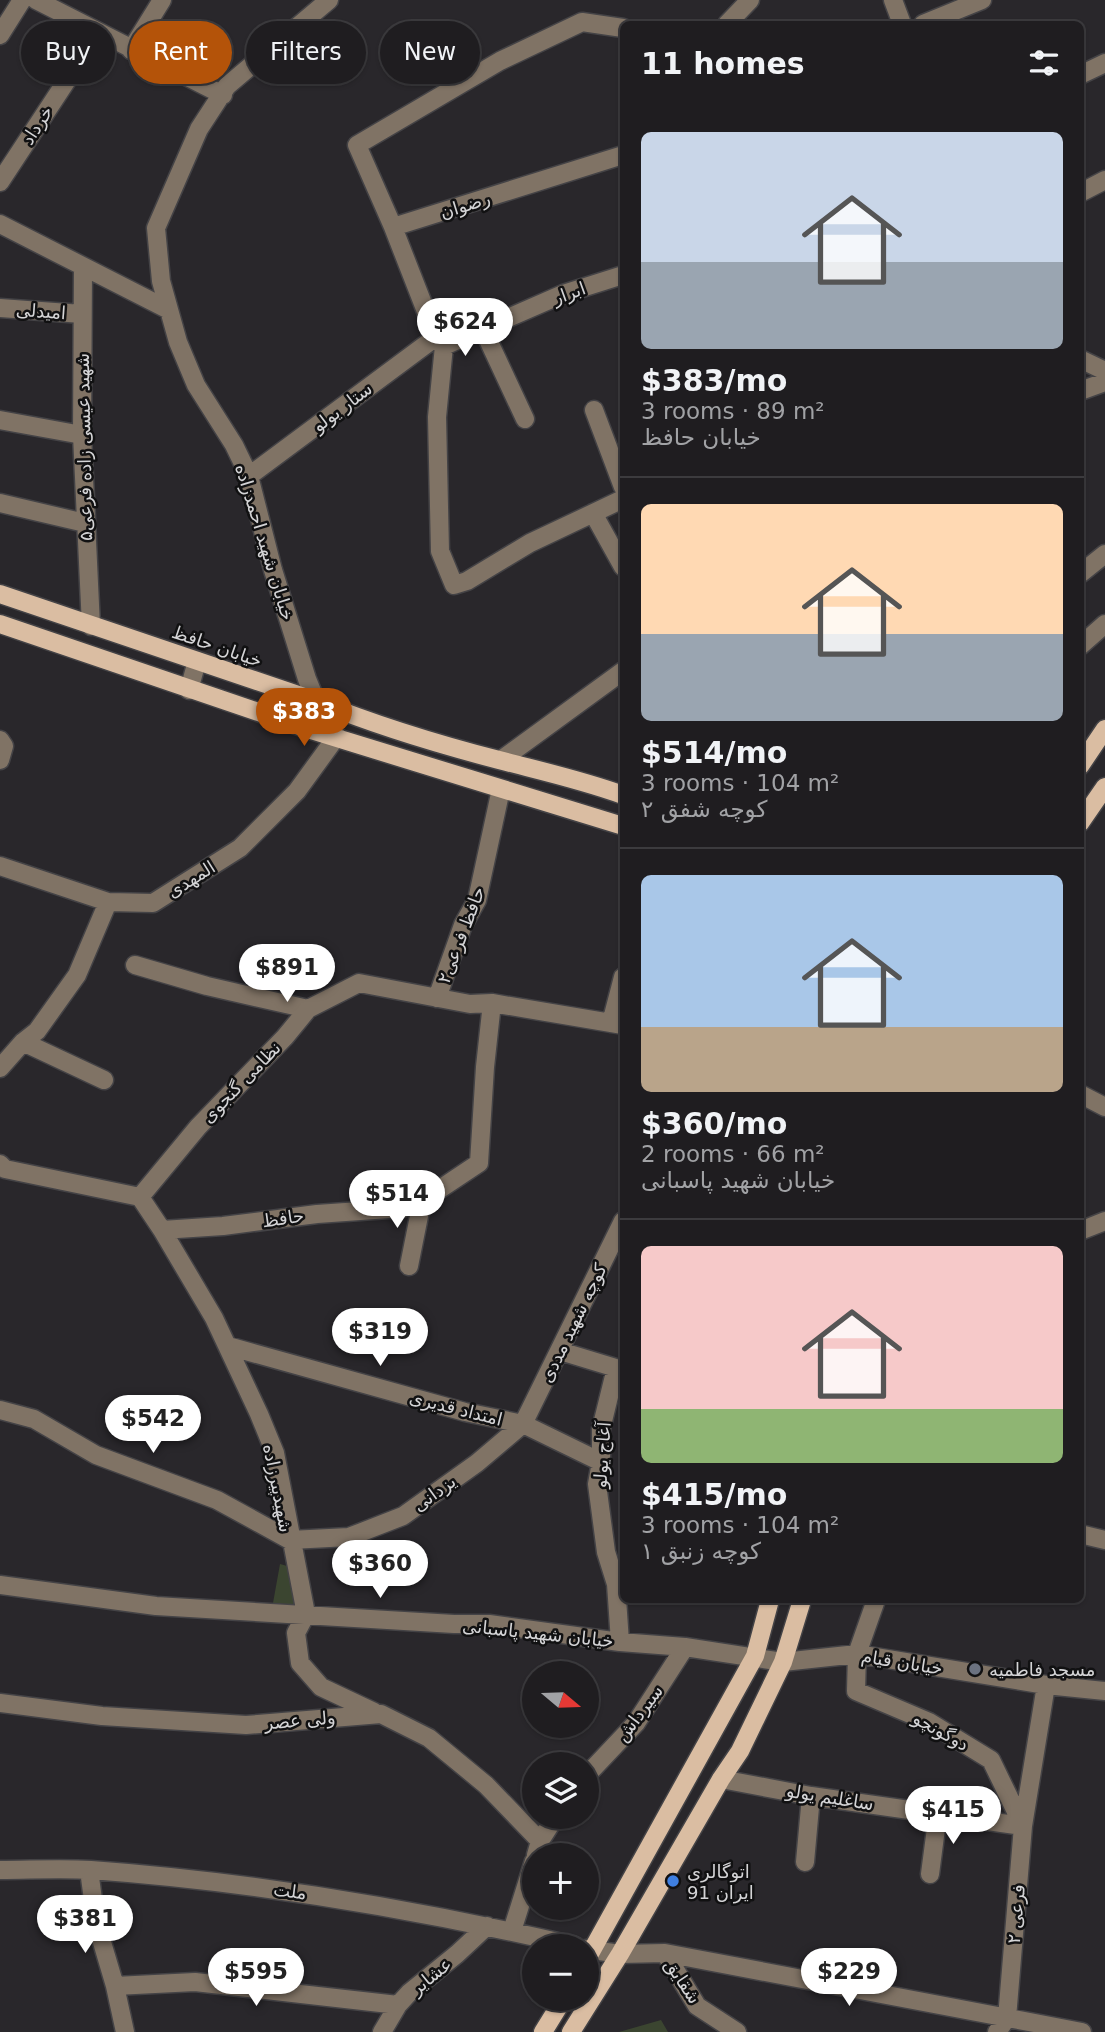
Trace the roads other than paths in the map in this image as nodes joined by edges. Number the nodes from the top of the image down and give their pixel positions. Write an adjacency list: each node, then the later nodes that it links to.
1 (22, 0): 14 (street)
2 (36, 0): 8 (street)
3 (162, 0): 9 (street)
4 (329, 0): 19 (street, خیابان شهید احمدزاده)
5 (750, 0): 10 (street)
6 (893, 0): 11 (street)
7 (982, 0): 12 (street)
8 (75, 21)
9 (149, 21)
10 (730, 21)
11 (901, 21)
12 (930, 21)
13 (620, 28): 25 (street)
14 (0, 35)
15 (1105, 63): 16 (street)
16 (1084, 73)
17 (64, 84): 22 (street, خرداد)
18 (201, 84): 19 (street)
19 (223, 95): 29 (street, خیابان شهید احمدزاده)
20 (620, 156): 25 (street, رضوان)
21 (1105, 180): 23 (street)
22 (0, 182)
23 (1084, 190)
24 (0, 224): 26 (street)
25 (393, 227): 32 (street)
26 (83, 268): 29 (street); 30 (street, شهید عیسی زاده فرعی۵)
27 (620, 276): 31 (street, ابرار)
28 (0, 308): 30 (street, امیدلی)
29 (169, 310): 41 (street, خیابان شهید احمدزاده)
30 (82, 314): 40 (street, شهید عیسی زاده فرعی۵)
31 (483, 329): 32 (street, ابرار); 38 (street)
32 (440, 342): 41 (street, ستار یولو); 45 (street)
33 (1084, 361): 34 (street)
34 (1105, 371)
35 (1105, 382): 36 (street)
36 (1084, 393)
37 (594, 410): 42 (street)
38 (526, 419)
39 (0, 420): 40 (street)
40 (82, 435): 46 (street, شهید عیسی زاده فرعی۵)
41 (249, 476): 58 (street, خیابان شهید احمدزاده)
42 (620, 480)
43 (620, 500): 45 (street)
44 (0, 503): 46 (street)
45 (593, 513): 48 (street)
46 (85, 523): 53 (street, شهید عیسی زاده فرعی۵)
47 (1105, 554): 49 (street)
48 (620, 562)
49 (1084, 571)
50 (0, 594): 53 (main road, خیابان حافظ)
51 (0, 624): 57 (main road)
52 (1105, 624): 54 (street)
53 (91, 626): 55 (main road, خیابان حافظ)
54 (1084, 642)
55 (197, 662): 57 (street); 58 (main road, خیابان حافظ)
56 (620, 673): 62 (street)
57 (189, 690): 60 (main road)
58 (316, 701): 62 (main road, خیابان حافظ)
59 (1105, 729): 61 (main road)
60 (337, 736): 64 (main road); 69 (street, المهدی)
61 (1084, 759)
62 (500, 760): 65 (main road, خیابان حافظ)
63 (1105, 787): 66 (main road)
64 (501, 789): 67 (main road); 71 (street, حافظ فرعی۲)
65 (620, 794)
66 (1084, 817)
67 (620, 825)
68 (0, 866): 69 (street, المهدی)
69 (108, 902): 76 (street)
70 (135, 965): 74 (street)
71 (438, 998): 73 (street, نظامی گنجوی); 74 (street, نظامی گنجوی)
72 (620, 1000): 75 (street)
73 (492, 1003): 75 (street, نظامی گنجوی); 83 (street, حافظ)
74 (308, 1009): 82 (street, نظامی گنجوی)
75 (617, 1024)
76 (23, 1042): 77 (street); 78 (street)
77 (0, 1068)
78 (104, 1080)
79 (1084, 1096): 80 (street)
80 (1105, 1107)
81 (0, 1164): 82 (street)
82 (140, 1197): 87 (street)
83 (422, 1202): 87 (street, حافظ); 88 (street)
84 (1105, 1221): 86 (street)
85 (620, 1227): 90 (street, کوچه شهید مددی)
86 (1084, 1229)
87 (162, 1230): 89 (street, شهیدپیرزاده)
88 (410, 1266)
89 (228, 1346): 92 (street, امتداد قدیری); 95 (street, شهیدپیرزاده)
90 (560, 1352): 92 (street, کوچه شهید مددی); 93 (street, آغاج یولو)
91 (0, 1410): 95 (street, شهیدپیرزاده)
92 (523, 1424): 93 (street, امتداد قدیری); 95 (street, یزدانی)
93 (601, 1462): 97 (street, آغاج یولو)
94 (1084, 1535): 96 (street)
95 (290, 1540): 102 (street)
96 (1105, 1540)
97 (619, 1583): 103 (street, آغاج یولو)
98 (0, 1585): 102 (street, خیابان شهید پاسبانی)
99 (769, 1603): 106 (main road)
100 (801, 1603): 107 (main road)
101 (875, 1603): 105 (street)
102 (306, 1614): 103 (street, خیابان شهید پاسبانی); 111 (street)
103 (620, 1642): 104 (street, خیابان شهید پاسبانی)
104 (685, 1647): 106 (street, خیابان شهید پاسبانی); 112 (street, سیرداش)
105 (857, 1654): 107 (street, خیابان قیام); 108 (street, خیابان قیام); 116 (street, دوگونچو)
106 (755, 1656): 107 (street, خیابان شهید پاسبانی); 126 (main road)
107 (783, 1662): 113 (main road)
108 (1046, 1685): 109 (street, خیابان قیام); 116 (street, فرعی ۲)
109 (1105, 1690)
110 (0, 1703): 111 (street, ولی عصر)
111 (381, 1714): 117 (street)
112 (599, 1762)
113 (721, 1779): 114 (street, ساغلیم یولو); 129 (main road)
114 (811, 1796): 115 (street, ساغلیم یولو); 118 (street)
115 (938, 1813): 116 (street, ساغلیم یولو); 121 (street)
116 (1023, 1826): 133 (street, فرعی ۲)
117 (534, 1843)
118 (804, 1862)
119 (0, 1870): 120 (street, ملت)
120 (89, 1870): 123 (street, ملت); 130 (street)
121 (930, 1874)
122 (522, 1899): 124 (street)
123 (487, 1926): 124 (street, ملت); 131 (street, عشایر)
124 (512, 1931): 125 (street, ملت)
125 (523, 1934)
126 (595, 1934)
127 (599, 1952): 129 (street, ملت)
128 (665, 1953): 129 (street, ملت); 133 (street, ملت); 138 (street, شقایق)
129 (620, 1954): 137 (main road)
130 (115, 1986): 131 (street); 134 (street)
131 (398, 2005): 135 (street, عشایر)
132 (556, 2011): 136 (main road)
133 (1002, 2025): 139 (street, ملت)
134 (125, 2032)
135 (382, 2032)
136 (543, 2032)
137 (571, 2032)
138 (737, 2032)
139 (1082, 2032)

